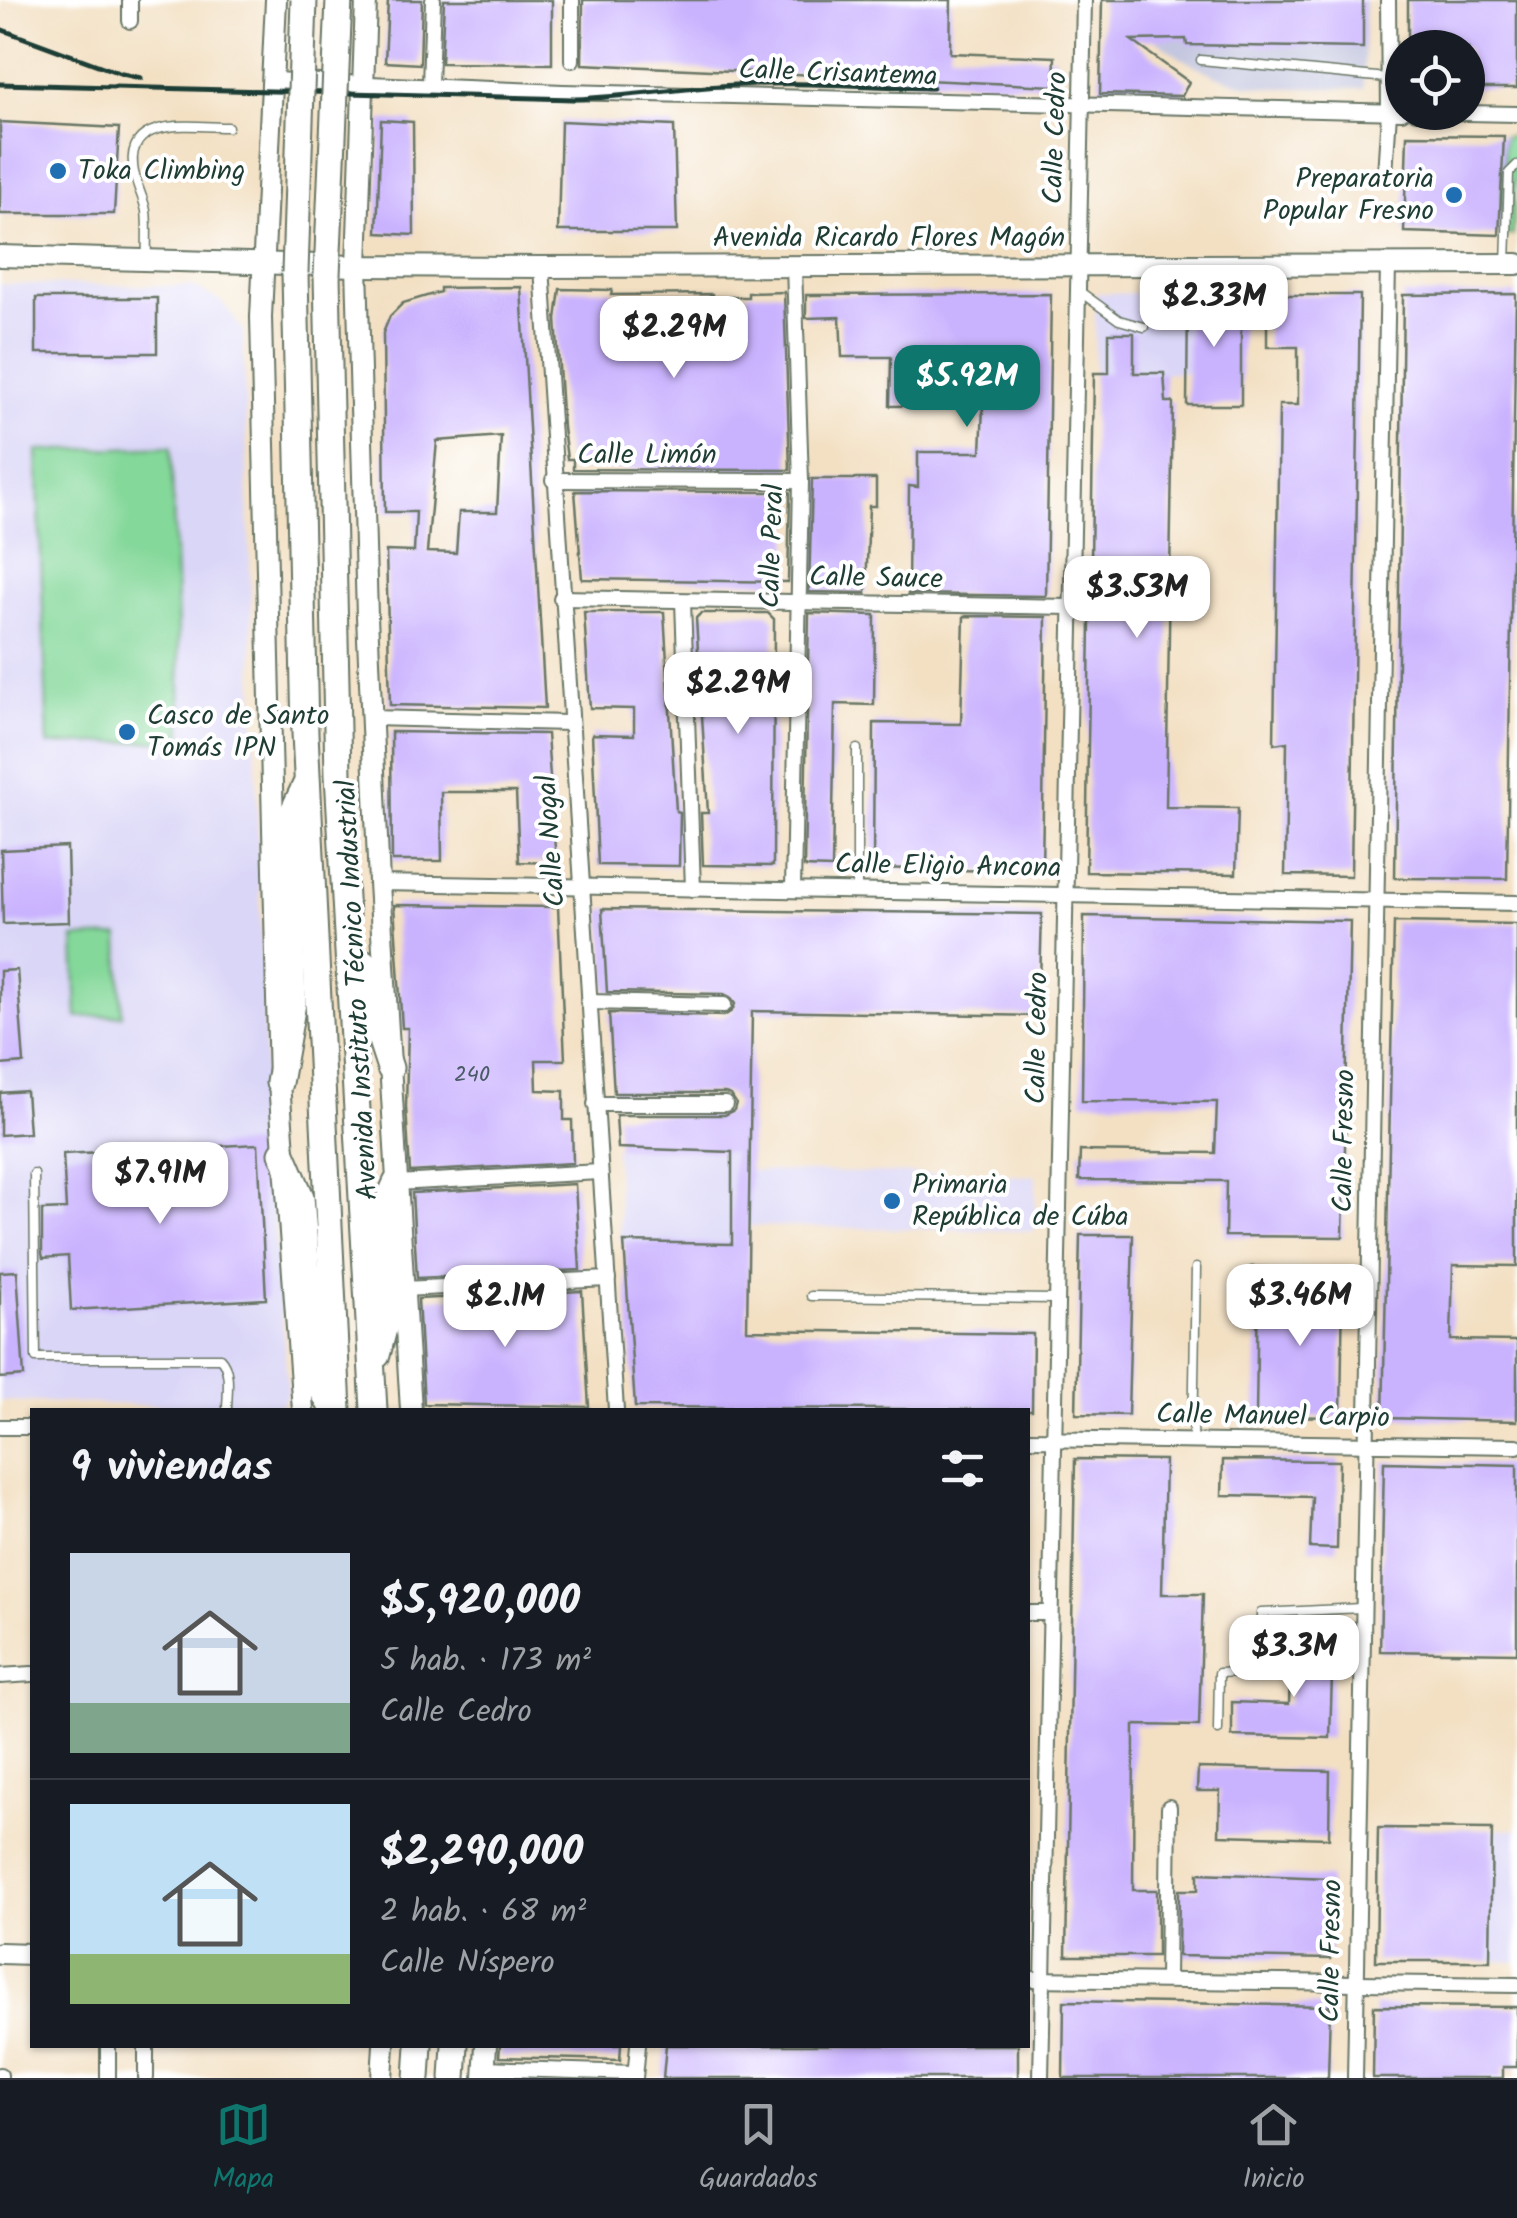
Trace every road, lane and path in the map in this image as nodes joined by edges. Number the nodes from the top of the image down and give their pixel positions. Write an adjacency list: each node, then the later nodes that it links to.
1 (130, 0): 10 (street)
2 (276, 0): 15 (main road)
3 (304, 0): 49 (highway, bridge)
4 (339, 0): 48 (highway, bridge)
5 (366, 0): 16 (main road, Avenida Instituto Técnico Industrial)
6 (434, 0): 17 (street)
7 (572, 0): 12 (street)
8 (1084, 0): 18 (street, Calle Cedro)
9 (1388, 0): 11 (street)
10 (130, 20)
11 (1387, 30)
12 (572, 60)
13 (1201, 60): 14 (lane)
14 (1385, 78)
15 (272, 80): 16 (street, Calle Crisantema); 28 (main road)
16 (362, 82): 17 (street, Calle Crisantema); 33 (main road, Avenida Instituto Técnico Industrial)
17 (430, 85): 18 (street, Calle Crisantema)
18 (1082, 106): 19 (street, Calle Crisantema); 32 (street, Calle Cedro)
19 (1385, 112)
20 (1485, 113): 21 (street)
21 (1517, 114)
22 (228, 127): 27 (lane)
23 (1393, 130): 25 (street)
24 (1517, 165): 31 (lane)
25 (1385, 174)
26 (0, 256): 27 (main road, Avenida Ricardo Flores Magón)
27 (147, 260): 28 (main road, Avenida Ricardo Flores Magón)
28 (262, 263): 33 (main road, Avenida Ricardo Flores Magón); 61 (main road)
29 (1183, 264): 30 (main road, Avenida Ricardo Flores Magón); 32 (main road, Avenida Ricardo Flores Magón); 37 (lane)
30 (1388, 264): 31 (main road, Avenida Ricardo Flores Magón); 56 (street, Calle Fresno)
31 (1511, 264)
32 (1078, 265): 34 (main road, Avenida Ricardo Flores Magón); 36 (street, Calle Cedro)
33 (357, 266): 35 (main road, Avenida Ricardo Flores Magón); 45 (main road, Avenida Instituto Técnico Industrial)
34 (794, 266): 35 (main road, Avenida Ricardo Flores Magón); 40 (street, Calle Peral)
35 (542, 268): 39 (street, Calle Nogal)
36 (1077, 289): 38 (lane); 44 (street, Calle Cedro)
37 (1162, 321)
38 (1144, 326)
39 (553, 480): 40 (street, Calle Limón); 41 (street, Calle Nogal)
40 (801, 481): 43 (street, Calle Peral)
41 (561, 598): 42 (street, Calle Sauce); 46 (street, Calle Nogal)
42 (683, 601): 43 (street, Calle Sauce); 52 (street)
43 (796, 603): 44 (street, Calle Sauce); 53 (street, Calle Peral)
44 (1069, 607): 55 (street, Calle Cedro)
45 (372, 718): 46 (street); 50 (main road, Avenida Instituto Técnico Industrial)
46 (569, 723): 51 (street, Calle Nogal)
47 (857, 749): 54 (lane)
48 (338, 775): 60 (highway); 75 (highway)
49 (307, 781): 61 (highway); 79 (highway)
50 (379, 884): 51 (street, Calle Eligio Ancona); 60 (main road, Avenida Instituto Técnico Industrial)
51 (581, 886): 52 (street, Calle Eligio Ancona); 58 (street, Calle Nogal)
52 (692, 889): 53 (street, Calle Eligio Ancona)
53 (792, 889): 54 (street, Calle Eligio Ancona)
54 (857, 890): 55 (street, Calle Eligio Ancona)
55 (1066, 894): 56 (street, Calle Eligio Ancona); 74 (street, Calle Cedro)
56 (1374, 899): 57 (street, Calle Eligio Ancona); 70 (street, Calle Fresno)
57 (1517, 903)
58 (588, 1002): 59 (street); 62 (street, Calle Nogal)
59 (724, 1005)
60 (390, 1068): 67 (main road, Avenida Instituto Técnico Industrial)
61 (279, 1083): 64 (main road)
62 (596, 1104): 63 (street); 65 (street, Calle Nogal)
63 (725, 1104)
64 (282, 1153): 77 (main road); 78 (highway)
65 (600, 1172): 67 (street); 71 (street, Calle Nogal)
66 (34, 1174): 76 (lane)
67 (396, 1183): 72 (main road, Avenida Instituto Técnico Industrial); 75 (highway)
68 (1196, 1268): 87 (lane)
69 (1252, 1271): 70 (lane)
70 (1368, 1274): 88 (street, Calle Fresno)
71 (608, 1279): 72 (street); 82 (street, Calle Nogal)
72 (403, 1289): 81 (main road, Avenida Instituto Técnico Industrial)
73 (810, 1296): 74 (lane)
74 (1058, 1298): 86 (street, Calle Cedro)
75 (372, 1379): 80 (highway)
76 (228, 1408)
77 (303, 1408)
78 (335, 1408)
79 (336, 1408)
80 (374, 1408)
81 (411, 1408)
82 (616, 1408)
83 (0, 1426): 84 (street)
84 (30, 1427)
85 (1030, 1438): 86 (street, Calle Manuel Carpio)
86 (1056, 1439): 87 (street, Calle Manuel Carpio); 92 (street, Calle Cedro)
87 (1193, 1441): 88 (street, Calle Manuel Carpio)
88 (1364, 1443): 89 (street, Calle Manuel Carpio); 90 (street, Calle Fresno)
89 (1517, 1446)
90 (1362, 1608): 95 (lane); 101 (street, Calle Fresno)
91 (1030, 1613): 92 (street)
92 (1050, 1613): 99 (street, Calle Cedro)
93 (30, 1674): 94 (street)
94 (0, 1676)
95 (1218, 1730)
96 (1169, 1808): 100 (street)
97 (0, 1953): 98 (main road)
98 (30, 1954)
99 (1035, 1979): 100 (street); 117 (street, Calle Cedro)
100 (1166, 1979): 101 (street)
101 (1357, 1982): 102 (street); 118 (street, Calle Fresno)
102 (1517, 1985)
103 (108, 2048): 112 (street)
104 (146, 2048): 113 (street)
105 (384, 2048): 114 (main road)
106 (419, 2048): 115 (highway)
107 (455, 2048): 116 (highway)
108 (486, 2048): 110 (main road)
109 (638, 2048): 111 (street)
110 (484, 2073): 111 (street)
111 (635, 2076)
112 (108, 2078)
113 (146, 2078)
114 (382, 2078)
115 (418, 2078)
116 (453, 2078)
117 (1041, 2078)
118 (1355, 2078)

